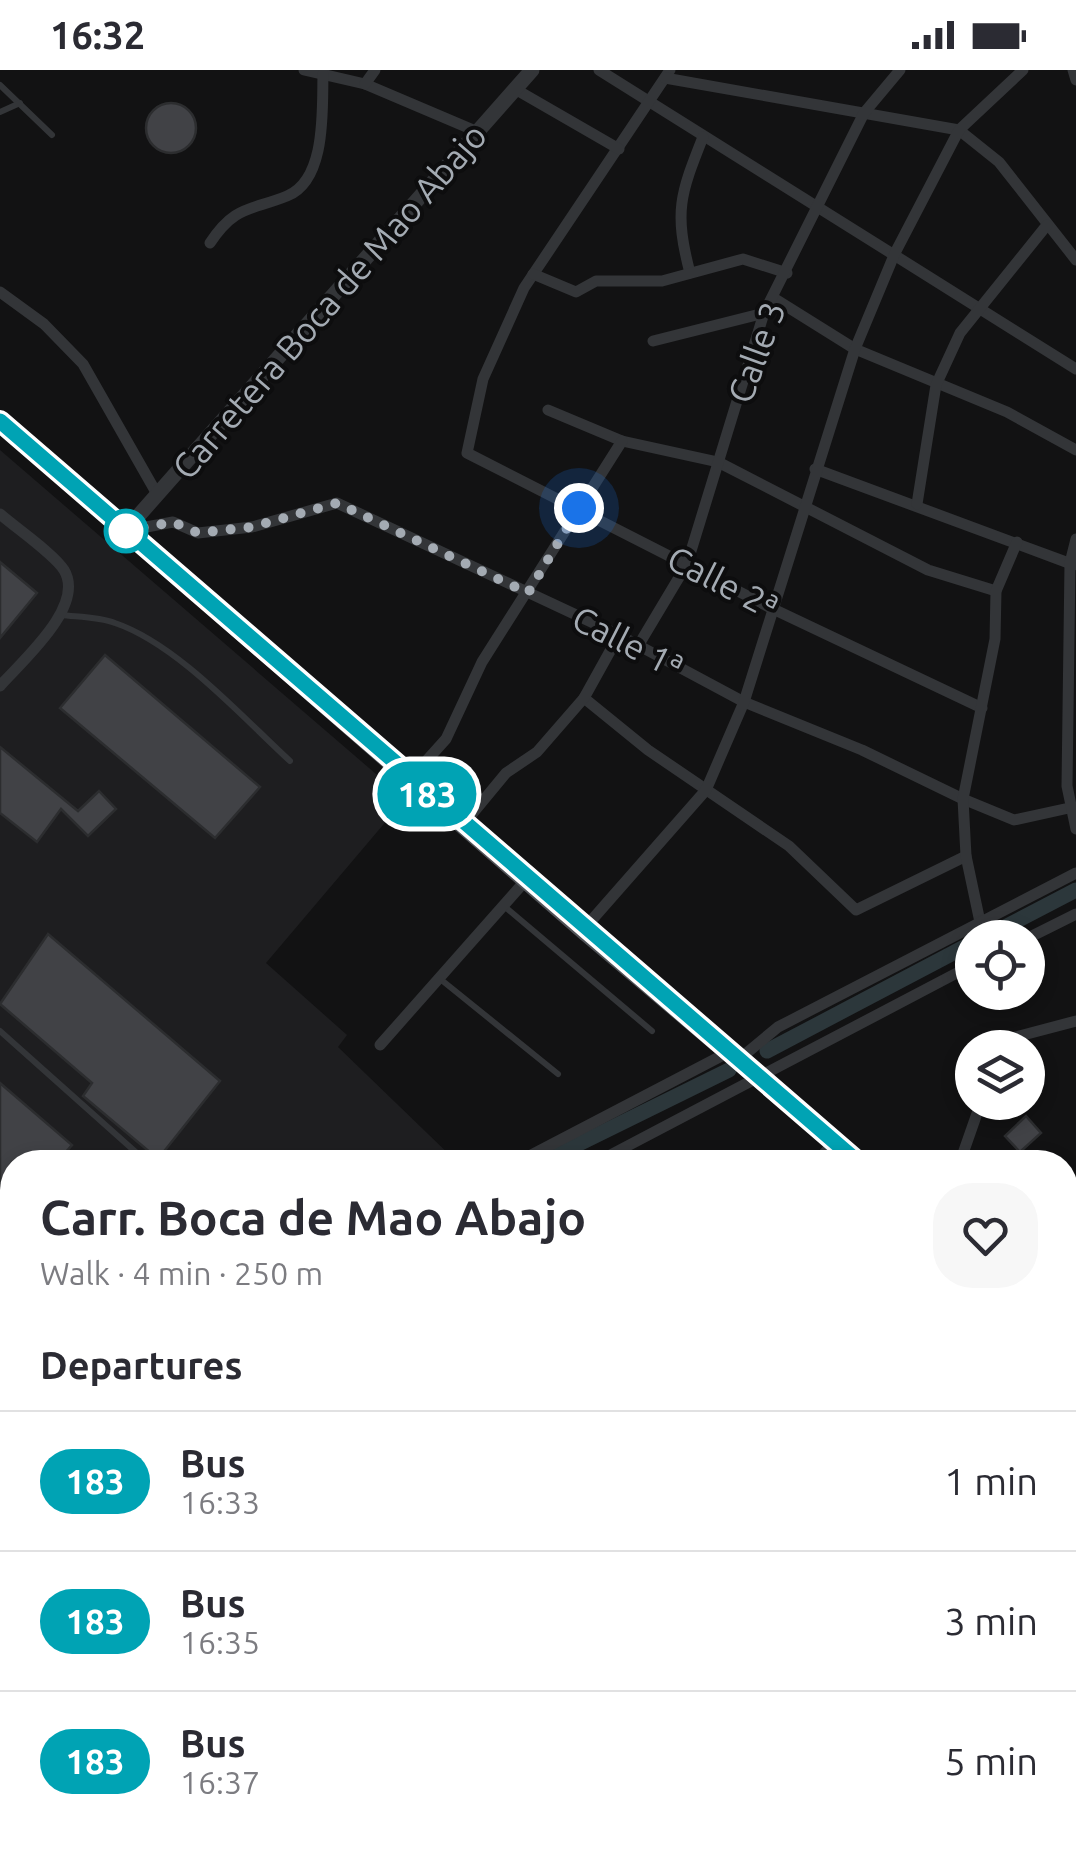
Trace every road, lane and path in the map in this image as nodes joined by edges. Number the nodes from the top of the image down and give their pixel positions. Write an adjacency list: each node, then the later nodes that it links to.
1 (304, 70): 8 (street)
2 (375, 70): 11 (street)
3 (532, 70): 13 (street, Carretera Boca de Mao Abajo)
4 (599, 70): 14 (street)
5 (900, 70): 17 (street, Calle 3)
6 (1023, 70): 18 (street)
7 (1073, 70): 10 (street)
8 (323, 74): 11 (street); 25 (street)
9 (668, 74): 14 (street); 17 (street)
10 (1076, 80)
11 (365, 84): 19 (street)
12 (0, 85): 15 (lane)
13 (516, 89): 19 (street, Carretera Boca de Mao Abajo); 22 (street)
14 (648, 102): 21 (street); 22 (street)
15 (20, 103): 16 (lane); 20 (lane)
16 (0, 112)
17 (864, 113): 18 (street); 23 (street, Calle 3)
18 (959, 130): 24 (street); 26 (street)
19 (478, 132): 45 (street, Carretera Boca de Mao Abajo)
20 (52, 134)
21 (703, 137): 23 (street); 29 (street)
22 (619, 150): 30 (street)
23 (815, 207): 26 (street); 28 (street, Calle 3)
24 (1048, 225): 27 (street); 33 (street)
25 (210, 243)
26 (895, 253): 33 (street); 36 (street)
27 (1073, 253)
28 (786, 272): 29 (street); 32 (street, Calle 3)
29 (690, 273): 30 (street)
30 (533, 274): 47 (street, Calle 2ª)
31 (0, 292): 45 (street)
32 (775, 299): 34 (street, Calle 3); 36 (street)
33 (980, 311): 37 (street); 38 (street)
34 (764, 313): 35 (street); 43 (street, Calle 3)
35 (652, 341)
36 (855, 349): 38 (street); 44 (street)
37 (1076, 369)
38 (936, 385): 42 (street); 46 (street)
39 (548, 410): 41 (street)
40 (0, 421): 50 (main road)
41 (622, 441): 43 (street); 47 (street)
42 (1076, 450)
43 (718, 462): 48 (street); 53 (street, Calle 3)
44 (816, 469): 46 (street); 48 (street)
45 (157, 494): 50 (street, Carretera Boca de Mao Abajo)
46 (917, 504): 52 (street)
47 (579, 508): 53 (street, Calle 2ª); 56 (street)
48 (802, 509): 55 (street); 57 (street)
49 (0, 514): 58 (street)
50 (125, 531): 56 (street, Calle 1ª); 66 (main road)
51 (1076, 539): 54 (street)
52 (1017, 542): 54 (street); 55 (street)
53 (687, 564): 57 (street, Calle 2ª); 60 (street, Calle 3)
54 (1073, 564): 67 (street)
55 (996, 591): 64 (street)
56 (528, 593): 59 (street, Calle 1ª); 66 (street)
57 (771, 608): 63 (street); 64 (street, Calle 2ª)
58 (62, 615): 61 (street); 65 (lane)
59 (618, 635): 60 (street, Calle 1ª); 62 (street)
60 (638, 646): 63 (street, Calle 1ª)
61 (0, 686)
62 (584, 698): 68 (street); 71 (street)
63 (744, 702): 68 (street); 69 (street, Calle 1ª)
64 (982, 708): 69 (street)
65 (290, 761)
66 (410, 779): 71 (main road)
67 (1071, 785): 70 (street)
68 (706, 790): 73 (street); 80 (street)
69 (963, 799): 70 (street, Calle 1ª); 73 (street)
70 (1069, 808): 72 (street)
71 (463, 825): 75 (main road)
72 (1076, 829)
73 (966, 856): 78 (street)
74 (1076, 873): 79 (street)
75 (526, 880): 76 (street); 80 (main road)
76 (503, 906): 84 (street); 88 (lane)
77 (1076, 914): 81 (street)
78 (980, 920)
79 (984, 920)
80 (583, 930): 90 (main road)
81 (1045, 930)
82 (955, 935): 90 (street)
83 (955, 974): 92 (street)
84 (439, 978): 89 (street); 91 (lane)
85 (1076, 1020): 86 (street)
86 (1040, 1030)
87 (0, 1031): 95 (lane)
88 (652, 1031)
89 (380, 1045)
90 (732, 1057): 92 (main road); 96 (street)
91 (558, 1074)
92 (758, 1078): 94 (main road); 97 (street)
93 (974, 1120): 100 (street)
94 (832, 1141): 98 (lane); 99 (main road)
95 (133, 1150)
96 (542, 1150)
97 (620, 1150)
98 (826, 1150)
99 (843, 1150)
100 (964, 1150)

